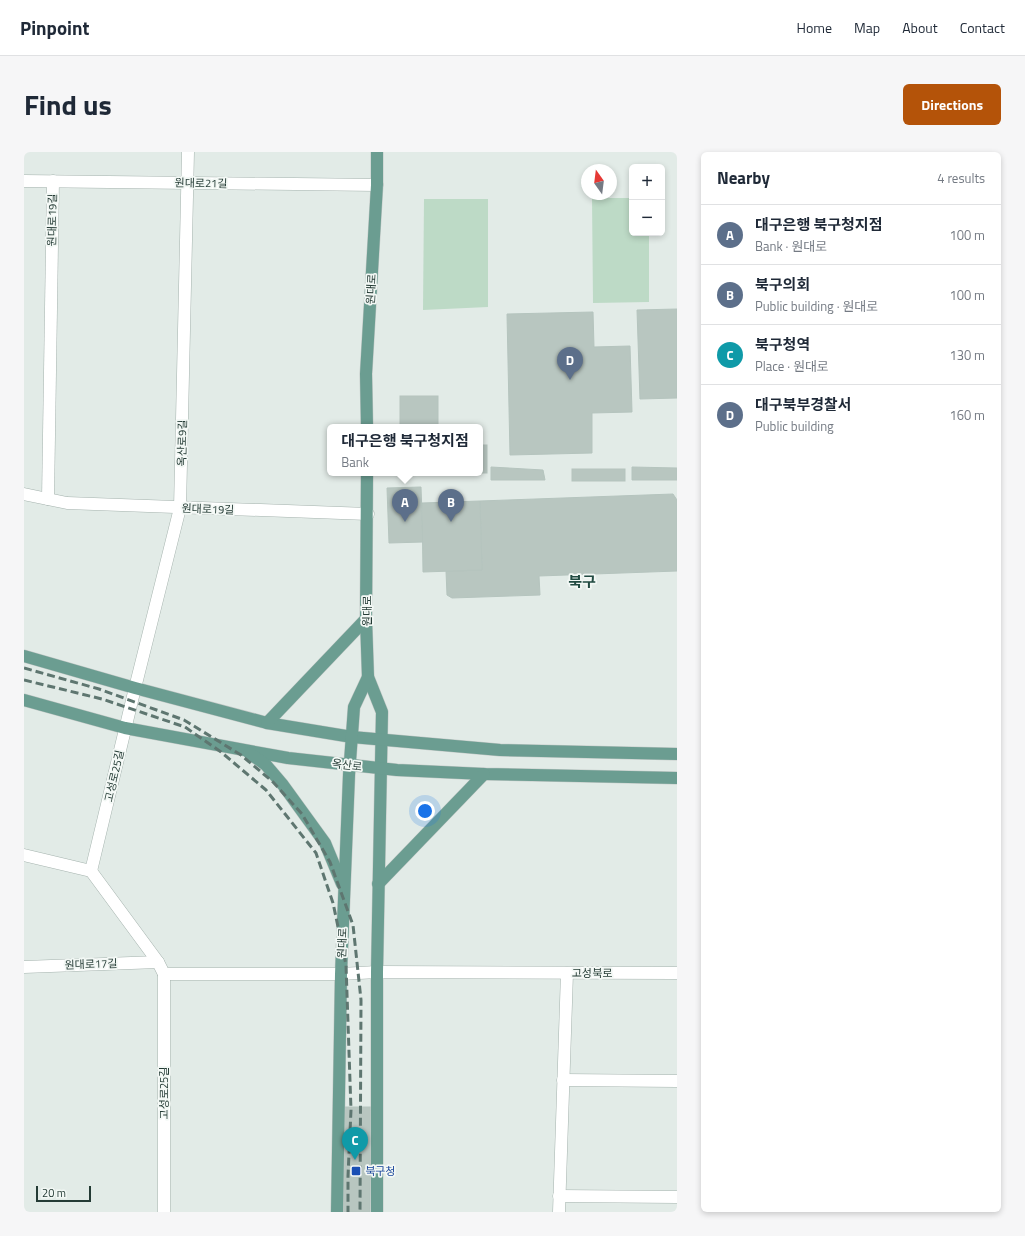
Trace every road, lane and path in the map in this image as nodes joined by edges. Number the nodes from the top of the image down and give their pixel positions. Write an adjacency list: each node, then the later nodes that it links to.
1 (188, 152): 5 (street, 옥산로9길)
2 (377, 152): 6 (main road, 원대로)
3 (24, 181): 4 (street, 원대로21길)
4 (53, 181): 5 (street, 원대로21길); 10 (street, 원대로19길)
5 (188, 182): 6 (street, 원대로21길); 11 (street, 옥산로9길)
6 (377, 186): 7 (main road, 원대로)
7 (367, 424)
8 (368, 476): 12 (main road, 원대로)
9 (24, 494): 10 (street, 원대로19길)
10 (48, 499): 11 (street, 원대로19길)
11 (180, 508): 12 (street, 원대로19길); 16 (street, 옥산로9길)
12 (368, 514): 13 (main road, 원대로)
13 (366, 619): 15 (main road, 원대로); 18 (main road)
14 (24, 656): 16 (main road)
15 (368, 677): 20 (main road, 원대로); 21 (main road, 원대로)
16 (135, 688): 18 (main road); 19 (street, 옥산로9길)
17 (24, 700): 19 (main road, 옥산로)
18 (267, 723): 20 (main road)
19 (126, 728): 22 (main road, 옥산로); 29 (street, 고성로25길)
20 (352, 737): 21 (main road); 24 (main road, 원대로)
21 (382, 740): 23 (main road); 25 (main road, 원대로)
22 (244, 750): 24 (main road, 옥산로); 31 (main road)
23 (677, 754)
24 (350, 765): 25 (main road, 옥산로); 31 (main road, 원대로)
25 (380, 769): 26 (main road, 옥산로); 30 (main road, 원대로)
26 (484, 774): 27 (main road, 옥산로); 30 (main road)
27 (677, 778)
28 (24, 855): 29 (street)
29 (91, 872): 32 (street, 고성로25길)
30 (378, 884): 34 (main road, 원대로)
31 (344, 890): 38 (main road, 원대로)
32 (158, 962): 33 (street, 원대로17길); 37 (street, 고성로25길)
33 (24, 967)
34 (377, 972): 35 (street); 38 (street); 45 (main road, 원대로)
35 (567, 973): 36 (street, 고성북로); 39 (street, 고성북로)
36 (677, 973)
37 (164, 974): 38 (street); 43 (street, 고성로25길)
38 (341, 974): 44 (main road, 원대로)
39 (563, 1080): 40 (street); 41 (street, 고성북로)
40 (677, 1081)
41 (559, 1196): 42 (street); 46 (street, 고성북로)
42 (677, 1197)
43 (164, 1212)
44 (337, 1212)
45 (377, 1212)
46 (559, 1212)

